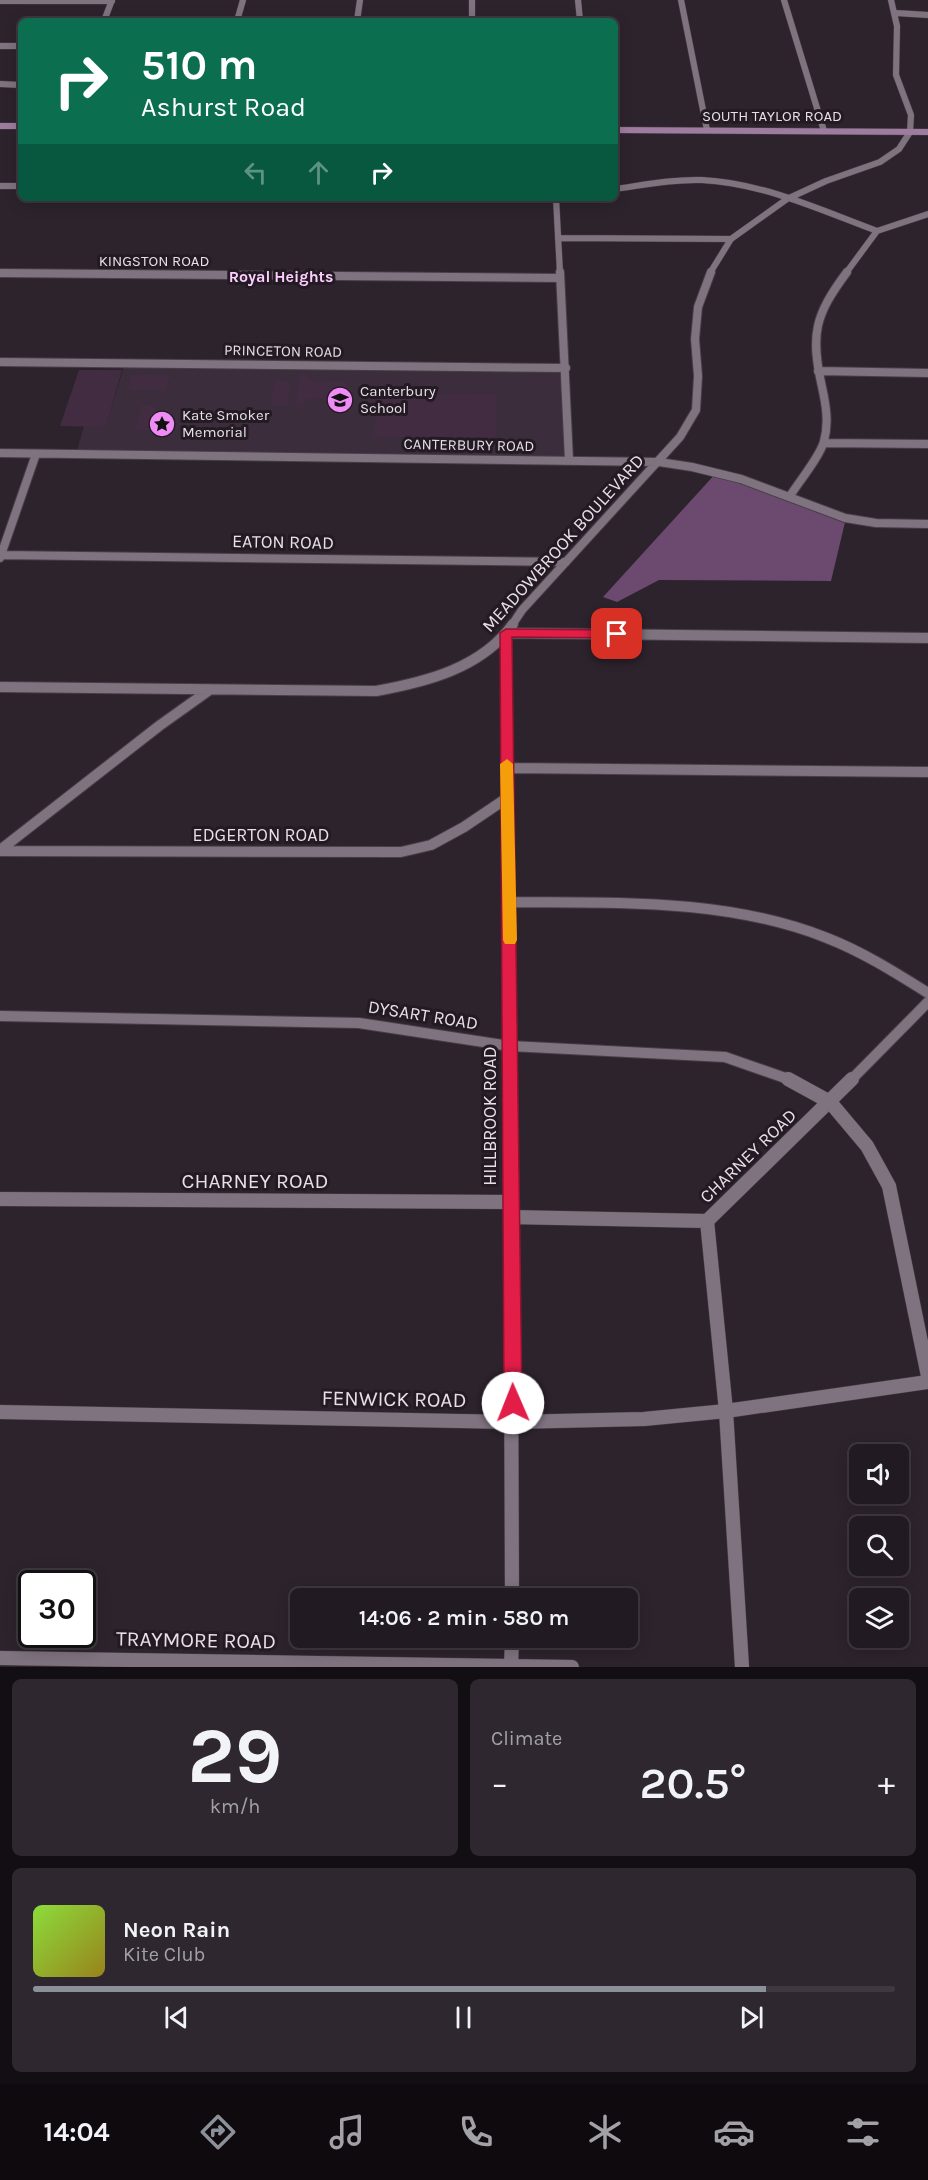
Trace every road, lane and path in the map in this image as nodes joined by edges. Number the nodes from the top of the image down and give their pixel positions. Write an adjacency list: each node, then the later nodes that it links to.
1 (243, 0): 13 (street)
2 (360, 0): 14 (street)
3 (472, 0): 15 (street)
4 (578, 0): 16 (street)
5 (681, 0): 24 (street)
6 (784, 0): 25 (street)
7 (891, 0): 10 (street)
8 (0, 1): 9 (street)
9 (112, 1): 12 (street)
10 (896, 14): 11 (street); 26 (street)
11 (928, 15)
12 (105, 18)
13 (238, 18)
14 (357, 18)
15 (472, 18)
16 (580, 18)
17 (0, 46): 18 (street)
18 (18, 46)
19 (0, 84): 20 (street)
20 (18, 84)
21 (0, 126): 22 (main road)
22 (18, 126)
23 (618, 130): 24 (main road, SOUTH TAYLOR ROAD)
24 (707, 130): 25 (main road, SOUTH TAYLOR ROAD)
25 (824, 131): 26 (main road, SOUTH TAYLOR ROAD)
26 (910, 132): 27 (main road, SOUTH TAYLOR ROAD); 31 (street, MEADOWBROOK BOULEVARD)
27 (928, 132)
28 (0, 186): 29 (street)
29 (18, 186)
30 (618, 189): 31 (street)
31 (787, 199): 34 (street); 36 (street, MEADOWBROOK BOULEVARD)
32 (556, 201): 35 (street)
33 (928, 214): 34 (street)
34 (877, 231): 41 (street)
35 (558, 238): 36 (street); 38 (street)
36 (731, 239): 48 (street, MEADOWBROOK BOULEVARD)
37 (0, 273): 38 (street, KINGSTON ROAD)
38 (560, 278): 40 (street)
39 (0, 362): 40 (street, PRINCETON ROAD)
40 (566, 368): 47 (street)
41 (818, 371): 42 (street); 43 (street)
42 (928, 373)
43 (824, 443): 44 (street); 49 (street)
44 (928, 444)
45 (0, 453): 46 (street, CANTERBURY ROAD)
46 (36, 454): 47 (street, CANTERBURY ROAD); 51 (street)
47 (569, 460): 48 (street, CANTERBURY ROAD)
48 (659, 462): 49 (street, CANTERBURY ROAD); 52 (street, MEADOWBROOK BOULEVARD)
49 (790, 496): 50 (street, CANTERBURY ROAD)
50 (928, 524)
51 (0, 556): 52 (street, EATON ROAD)
52 (566, 562): 53 (street, MEADOWBROOK BOULEVARD)
53 (506, 633): 54 (street); 56 (street, MEADOWBROOK BOULEVARD); 57 (street, HILLBROOK ROAD)
54 (928, 638)
55 (0, 687): 56 (street, MEADOWBROOK BOULEVARD)
56 (208, 691): 60 (street)
57 (507, 768): 58 (street); 59 (street, HILLBROOK ROAD)
58 (928, 772)
59 (507, 798): 60 (street, EDGERTON ROAD); 61 (street, HILLBROOK ROAD)
60 (0, 851)
61 (510, 902): 62 (street); 65 (street, HILLBROOK ROAD)
62 (928, 993)
63 (928, 1002): 66 (street, CHARNEY ROAD)
64 (0, 1016): 65 (street, DYSART ROAD)
65 (510, 1046): 66 (street, DYSART ROAD); 68 (street, HILLBROOK ROAD)
66 (830, 1102): 70 (street, CHARNEY ROAD); 71 (street, DYSART ROAD)
67 (0, 1199): 68 (street, CHARNEY ROAD)
68 (510, 1202): 69 (street, HILLBROOK ROAD)
69 (510, 1217): 70 (street, CHARNEY ROAD); 75 (street, HILLBROOK ROAD)
70 (707, 1221): 73 (street)
71 (928, 1376)
72 (928, 1382): 73 (street, FENWICK ROAD)
73 (726, 1411): 75 (street, FENWICK ROAD); 81 (street)
74 (0, 1412): 75 (street, FENWICK ROAD)
75 (513, 1422): 76 (street, HILLBROOK ROAD)
76 (512, 1588)
77 (512, 1648): 79 (street)
78 (0, 1658): 79 (street, TRAYMORE ROAD)
79 (512, 1666): 80 (street, TRAYMORE ROAD)
80 (572, 1667)
81 (742, 1667)

